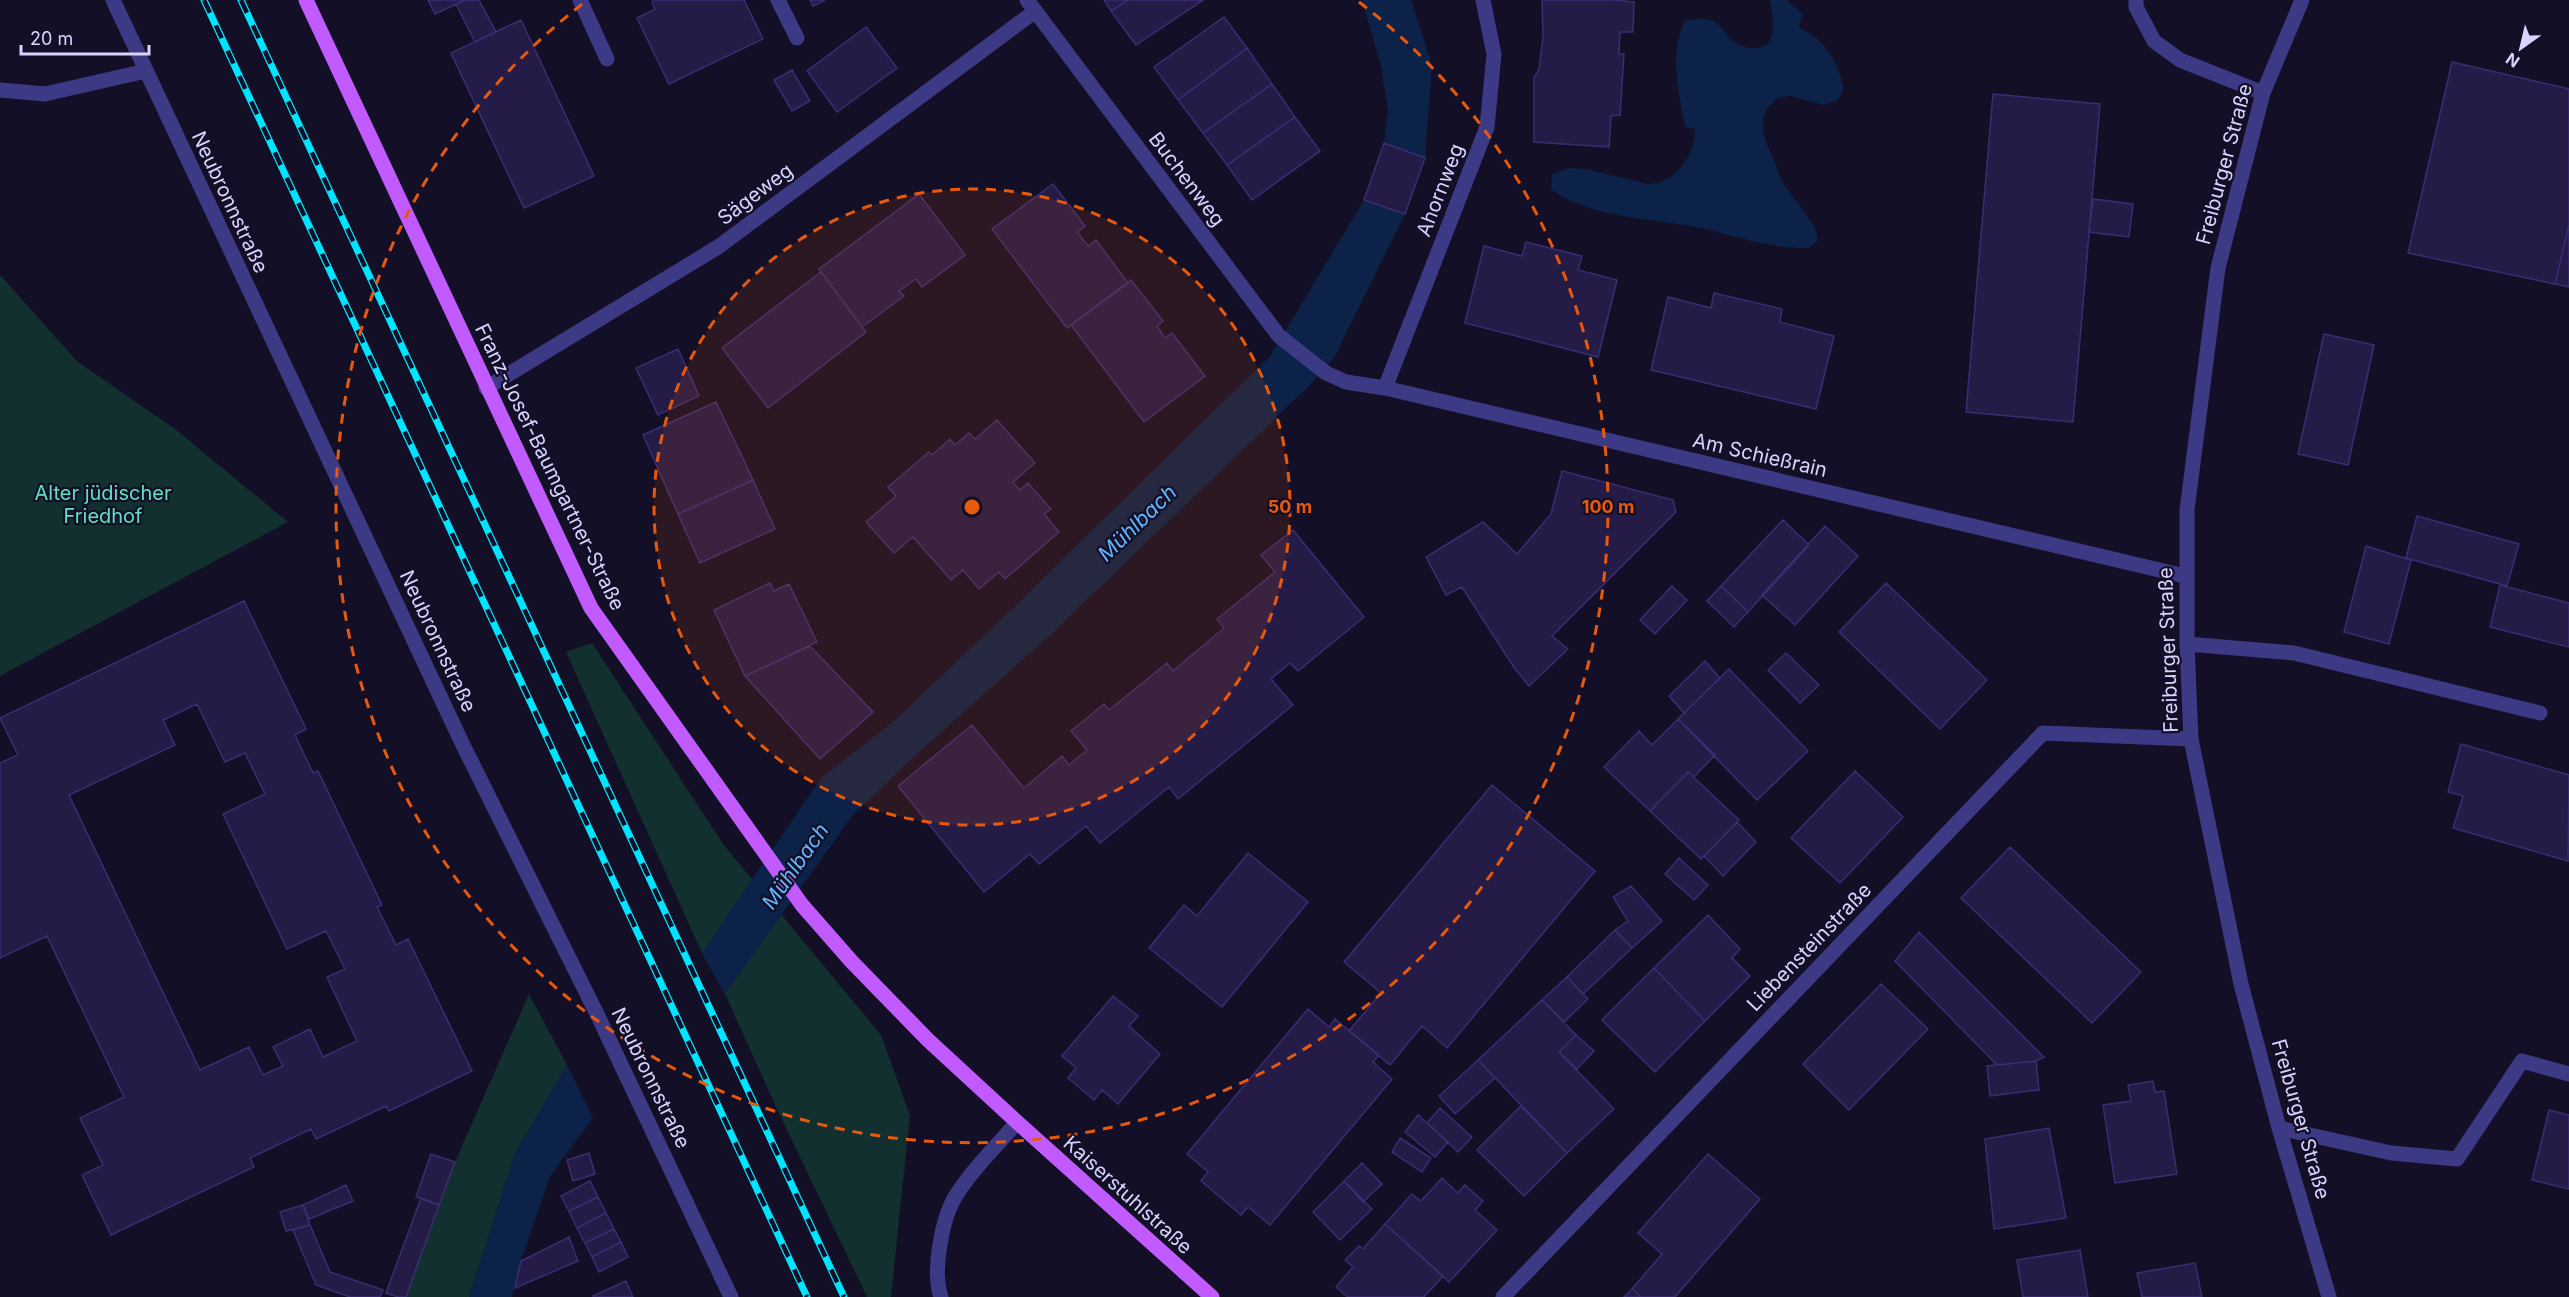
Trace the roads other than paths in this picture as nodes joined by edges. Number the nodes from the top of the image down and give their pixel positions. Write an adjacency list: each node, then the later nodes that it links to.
1 (113, 0): 11 (street, Neubronnstraße)
2 (306, 0): 15 (main road, Franz-Josef-Baumgartner-Straße)
3 (580, 0): 10 (street)
4 (778, 0): 9 (street)
5 (1483, 0): 16 (street, Ahornweg)
6 (2136, 0): 13 (street)
7 (2302, 0): 13 (street, Freiburger Straße)
8 (1031, 6): 14 (street, Buchenweg); 15 (street, Sägeweg)
9 (797, 38)
10 (607, 59)
11 (146, 72): 12 (street); 24 (street, Neubronnstraße)
12 (0, 90)
13 (2263, 93): 17 (street, Freiburger Straße)
14 (1326, 373): 16 (street, Am Schießrain)
15 (486, 388): 22 (main road, Franz-Josef-Baumgartner-Straße)
16 (1385, 388): 17 (street, Am Schießrain)
17 (2186, 576): 18 (street, Freiburger Straße)
18 (2187, 644): 19 (street); 20 (street, Freiburger Straße)
19 (2540, 713)
20 (2191, 739): 23 (street, Freiburger Straße); 27 (street, Liebensteinstraße)
21 (2569, 1074): 23 (street)
22 (1017, 1122): 25 (street); 26 (main road, Kaiserstuhlstraße)
23 (2279, 1128): 28 (street, Freiburger Straße)
24 (731, 1297)
25 (941, 1297)
26 (1212, 1297)
27 (1503, 1297)
28 (2330, 1297)

